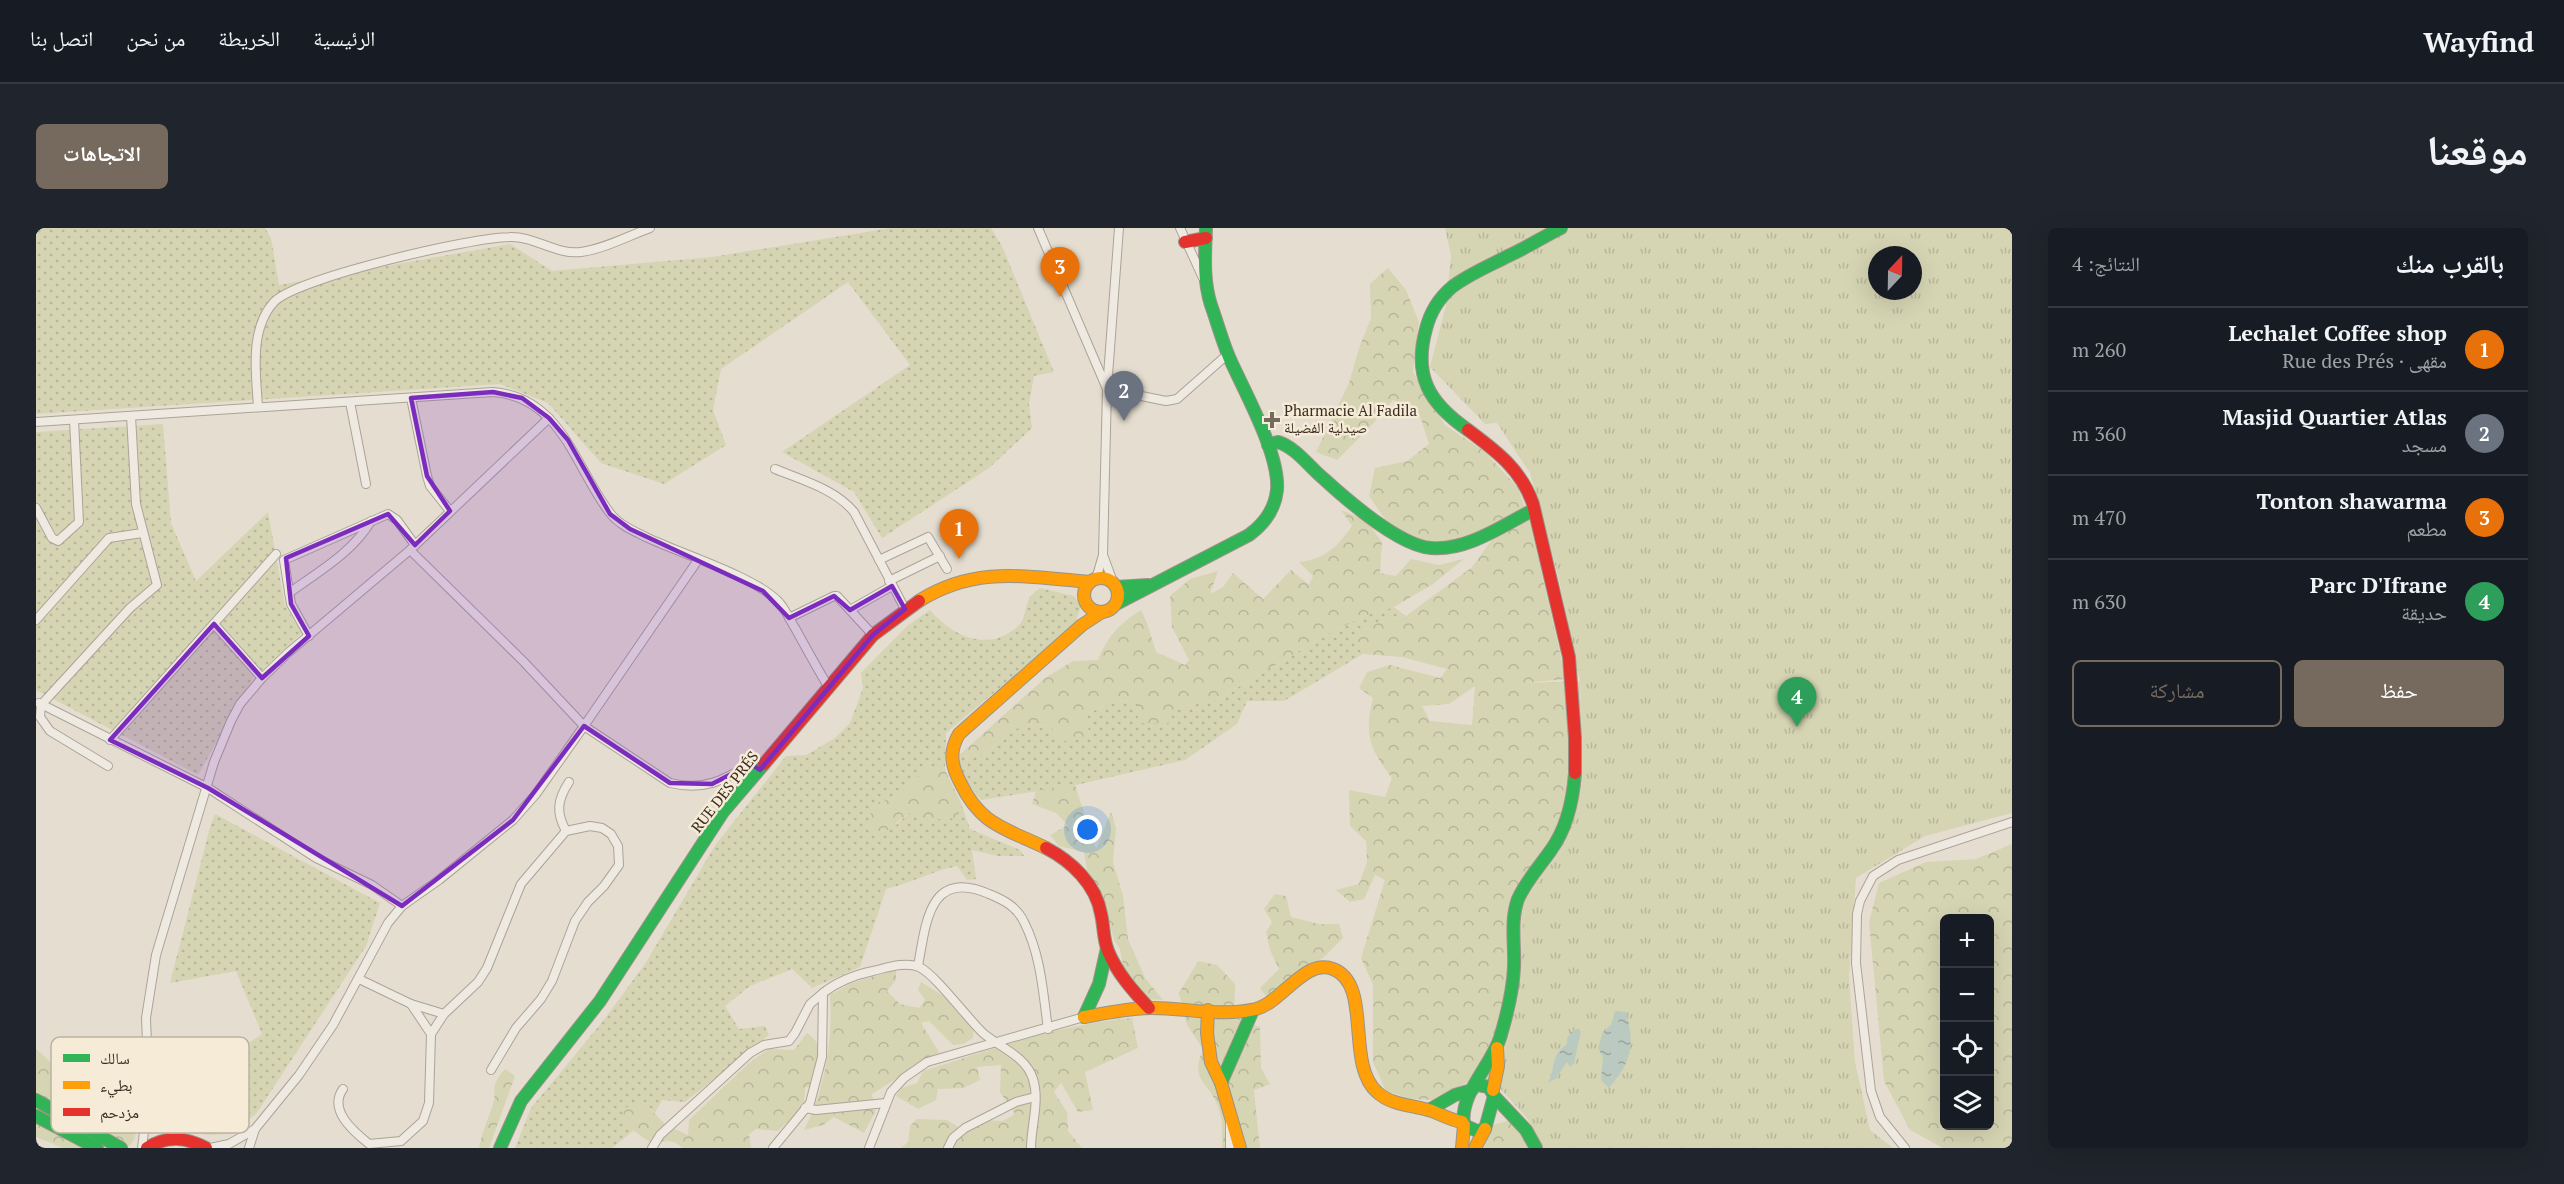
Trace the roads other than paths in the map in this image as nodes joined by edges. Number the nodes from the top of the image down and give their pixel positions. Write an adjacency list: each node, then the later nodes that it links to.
1 (650, 228): 13 (street)
2 (1038, 228): 10 (street)
3 (1119, 228): 10 (street)
4 (1180, 228): 7 (street)
5 (1561, 228): 22 (street)
6 (1206, 233): 7 (street); 8 (street)
7 (1185, 242): 8 (street)
8 (1205, 281): 9 (street)
9 (1228, 354): 10 (street); 18 (street)
10 (1107, 389): 28 (street)
11 (411, 398): 12 (street); 15 (street); 23 (street)
12 (350, 402): 13 (street); 20 (street)
13 (258, 407): 14 (street)
14 (131, 416): 16 (street); 25 (street)
15 (549, 418): 23 (street); 30 (street)
16 (74, 420): 17 (street); 21 (street)
17 (36, 423)
18 (1268, 445): 22 (street); 37 (street)
19 (775, 469): 31 (street)
20 (366, 484)
21 (36, 508)
22 (1533, 510): 76 (street)
23 (450, 511): 26 (street)
24 (371, 521): 26 (street); 38 (street); 38 (street)
25 (142, 532): 44 (street); 52 (street)
26 (412, 547): 49 (street); 53 (street)
27 (276, 554): 46 (street)
28 (1103, 555): 33 (street); 36 (street)
29 (939, 556): 31 (street); 32 (street); 35 (street)
30 (698, 560): 45 (street); 53 (street)
31 (879, 560): 35 (street)
32 (947, 569)
33 (1093, 581): 34 (street, RUE DES PRÉS); 36 (street); 39 (street)
34 (1062, 582): 39 (street, RUE DES PRÉS); 41 (street, RUE DES PRÉS)
35 (891, 583): 41 (street); 42 (street)
36 (1115, 585): 37 (street); 40 (street)
37 (1152, 585): 40 (street)
38 (289, 592): 49 (street)
39 (1086, 599): 43 (street); 47 (street)
40 (1116, 604): 43 (street)
41 (904, 609): 48 (street, RUE DES PRÉS)
42 (850, 610): 45 (street); 48 (street)
43 (1102, 612): 47 (street)
44 (38, 614)
45 (789, 618): 51 (street)
46 (214, 624): 50 (street); 54 (street)
47 (1082, 626): 62 (street)
48 (873, 635): 51 (street, RUE DES PRÉS)
49 (309, 636): 50 (street)
50 (262, 678): 58 (street)
51 (829, 688): 56 (street, RUE DES PRÉS)
52 (38, 703): 54 (street); 55 (street)
53 (584, 726): 56 (street); 61 (street)
54 (110, 740): 58 (street)
55 (108, 766)
56 (760, 770): 108 (street, RUE DES PRÉS)
57 (569, 782): 60 (street)
58 (208, 788): 61 (street); 74 (street)
59 (2012, 822): 118 (street)
60 (566, 831): 70 (street); 77 (street)
61 (402, 906): 64 (street)
62 (1107, 948): 67 (street); 71 (street)
63 (918, 966): 65 (street); 72 (street); 75 (street)
64 (359, 979): 66 (street); 94 (street)
65 (823, 993): 86 (street); 109 (street)
66 (411, 1004): 70 (street); 73 (street)
67 (1149, 1008): 68 (street); 71 (street)
68 (1208, 1010): 69 (street); 78 (street)
69 (1253, 1010): 78 (street); 87 (street)
70 (444, 1014): 73 (street)
71 (1084, 1017): 72 (street)
72 (1048, 1029): 75 (street)
73 (431, 1034): 100 (street)
74 (147, 1037)
75 (994, 1042): 82 (street); 84 (street)
76 (1497, 1048): 79 (street); 81 (street)
77 (491, 1070)
78 (1221, 1083): 90 (street)
79 (1475, 1087): 81 (street); 87 (street); 93 (street)
80 (343, 1089): 101 (street)
81 (1494, 1093): 88 (street); 91 (street)
82 (1035, 1097): 111 (street); 112 (street)
83 (36, 1100): 85 (street)
84 (886, 1102): 86 (street); 102 (street)
85 (51, 1108)
86 (805, 1108): 110 (street)
87 (1429, 1110): 93 (street)
88 (1512, 1115): 91 (street); 117 (street)
89 (36, 1116): 92 (street)
90 (1230, 1118): 113 (street); 114 (street)
91 (1487, 1123): 93 (street); 116 (street)
92 (51, 1124)
93 (1463, 1124): 115 (street)
94 (255, 1130): 106 (street); 107 (street)
95 (68, 1133): 103 (street)
96 (94, 1133): 104 (street)
97 (146, 1133): 105 (street)
98 (174, 1133): 99 (street)
99 (177, 1137): 105 (street); 106 (street)
100 (399, 1144): 101 (street)
101 (370, 1146)
102 (870, 1147)
103 (97, 1148)
104 (121, 1148)
105 (145, 1148)
106 (208, 1148)
107 (249, 1148)
108 (500, 1148)
109 (652, 1148)
110 (773, 1148)
111 (948, 1148)
112 (1031, 1148)
113 (1230, 1148)
114 (1240, 1148)
115 (1462, 1148)
116 (1475, 1148)
117 (1536, 1148)
118 (1905, 1148)

